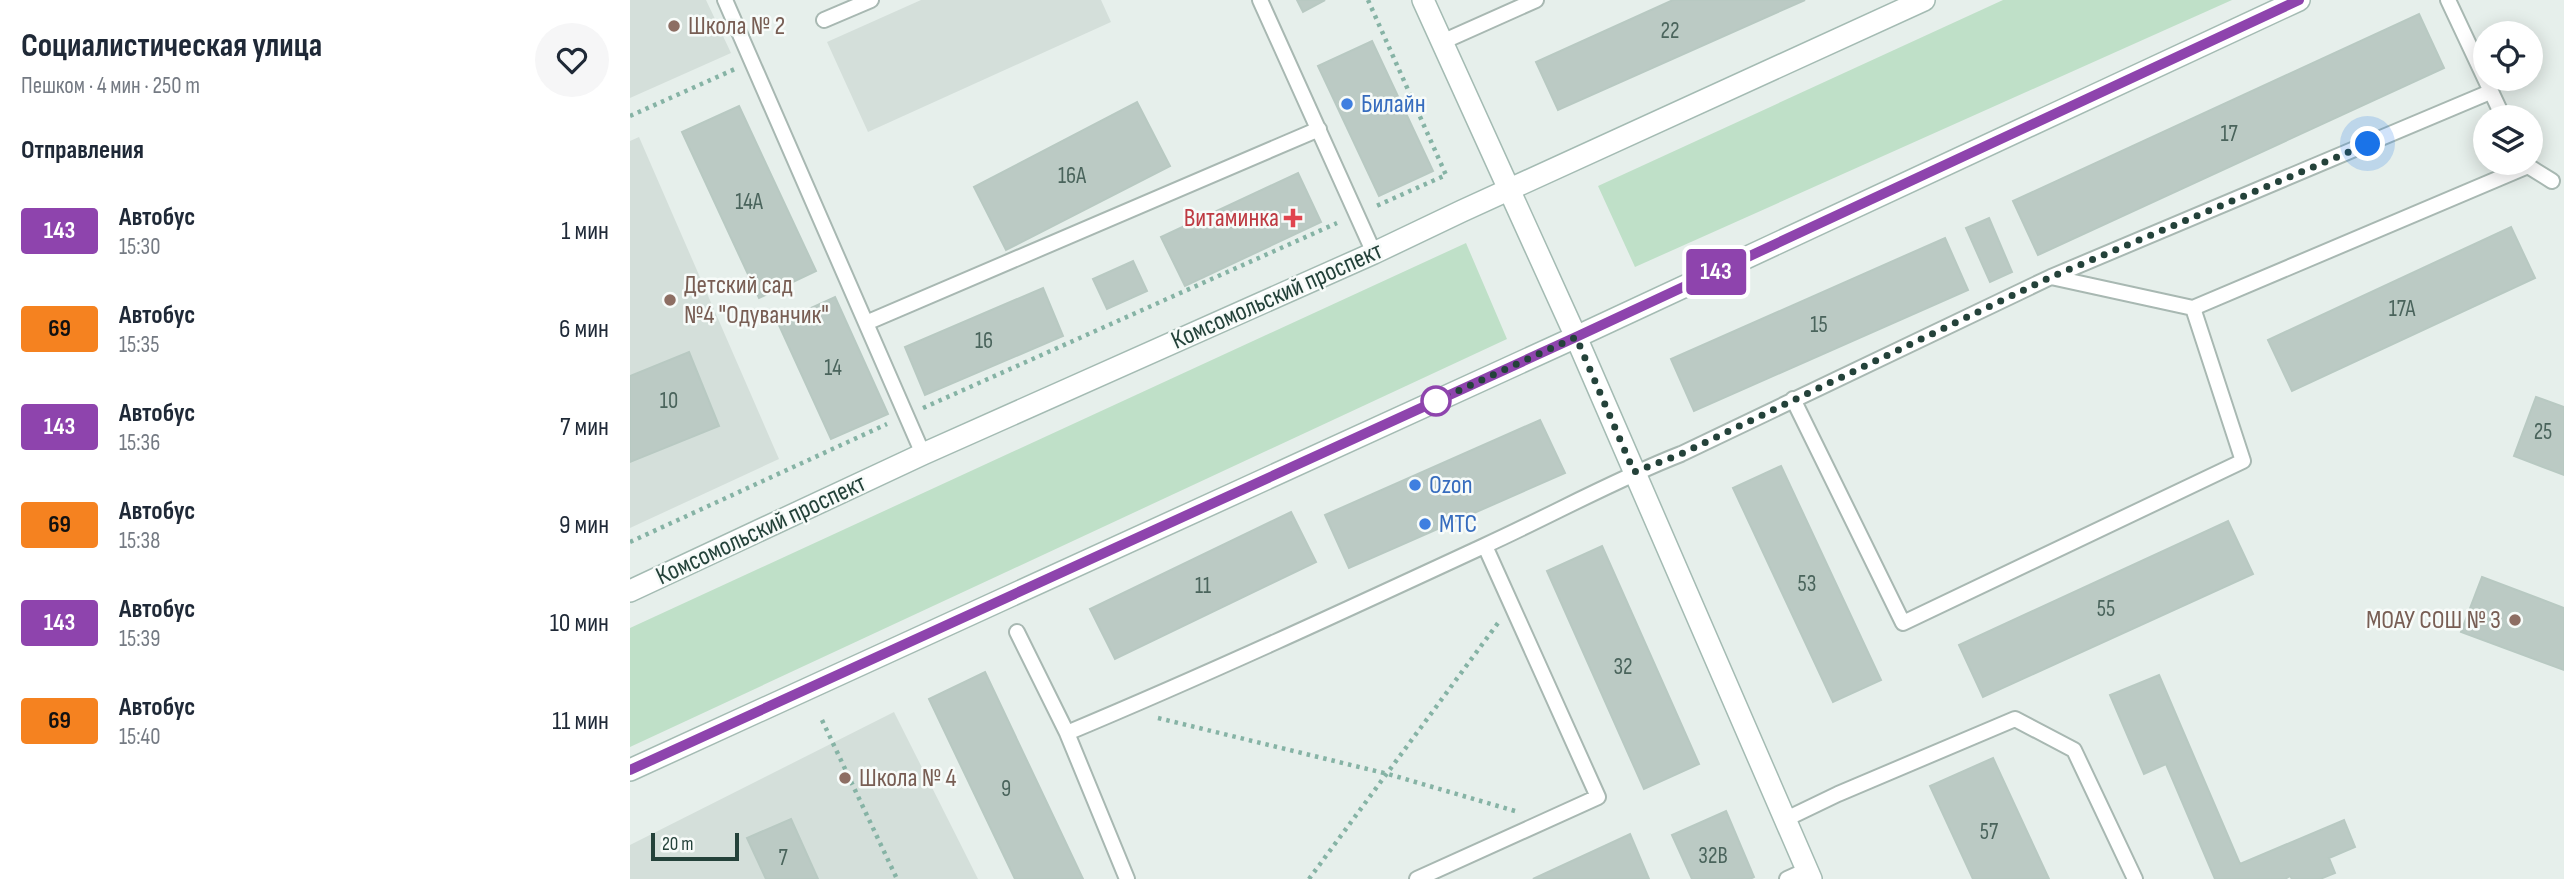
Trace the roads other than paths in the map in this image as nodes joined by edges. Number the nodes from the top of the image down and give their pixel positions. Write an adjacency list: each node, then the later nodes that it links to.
1 (725, 0): 21 (lane)
2 (871, 0): 9 (lane)
3 (1259, 0): 13 (lane)
4 (1423, 0): 10 (main road)
5 (1535, 0): 10 (lane)
6 (1924, 0): 17 (main road, Комсомольский проспект)
7 (2299, 0): 22 (main road)
8 (2448, 0): 11 (lane)
9 (824, 20)
10 (1442, 42): 17 (main road)
11 (2490, 92): 12 (lane); 19 (lane)
12 (2497, 105)
13 (1319, 129): 18 (lane); 21 (lane)
14 (2501, 175): 20 (lane)
15 (2543, 175): 16 (lane)
16 (2552, 181)
17 (1511, 190): 18 (main road, Комсомольский проспект); 22 (main road)
18 (1374, 253): 24 (main road, Комсомольский проспект)
19 (2051, 277): 20 (lane); 23 (lane)
20 (2193, 308): 23 (lane)
21 (866, 323): 24 (lane)
22 (1576, 337): 25 (main road); 30 (main road)
23 (1793, 399): 25 (lane)
24 (923, 454): 27 (main road, Комсомольский проспект)
25 (1634, 472): 26 (lane); 31 (main road)
26 (1485, 546): 29 (lane); 34 (lane)
27 (630, 591)
28 (1017, 632): 29 (lane)
29 (1067, 733): 33 (lane)
30 (630, 770)
31 (1784, 820): 32 (main road); 36 (lane)
32 (1809, 874): 35 (lane)
33 (1127, 879)
34 (1418, 879)
35 (1787, 879)
36 (2135, 879)

